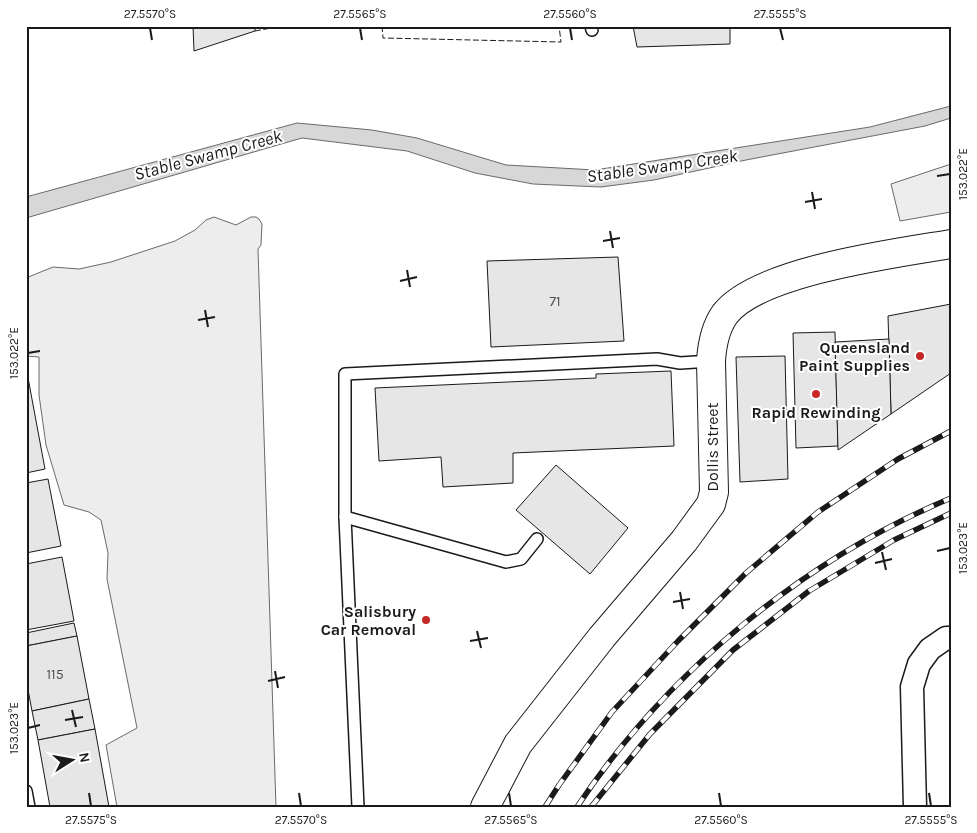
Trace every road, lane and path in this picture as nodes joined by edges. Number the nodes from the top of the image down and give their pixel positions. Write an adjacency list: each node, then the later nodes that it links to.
1 (951, 244): 2 (street, Dollis Street)
2 (710, 361): 3 (lane); 9 (street, Dollis Street)
3 (344, 517): 4 (lane); 8 (lane)
4 (537, 538)
5 (951, 638): 10 (street)
6 (26, 791): 7 (lane)
7 (29, 807)
8 (358, 807)
9 (485, 807)
10 (915, 807)

